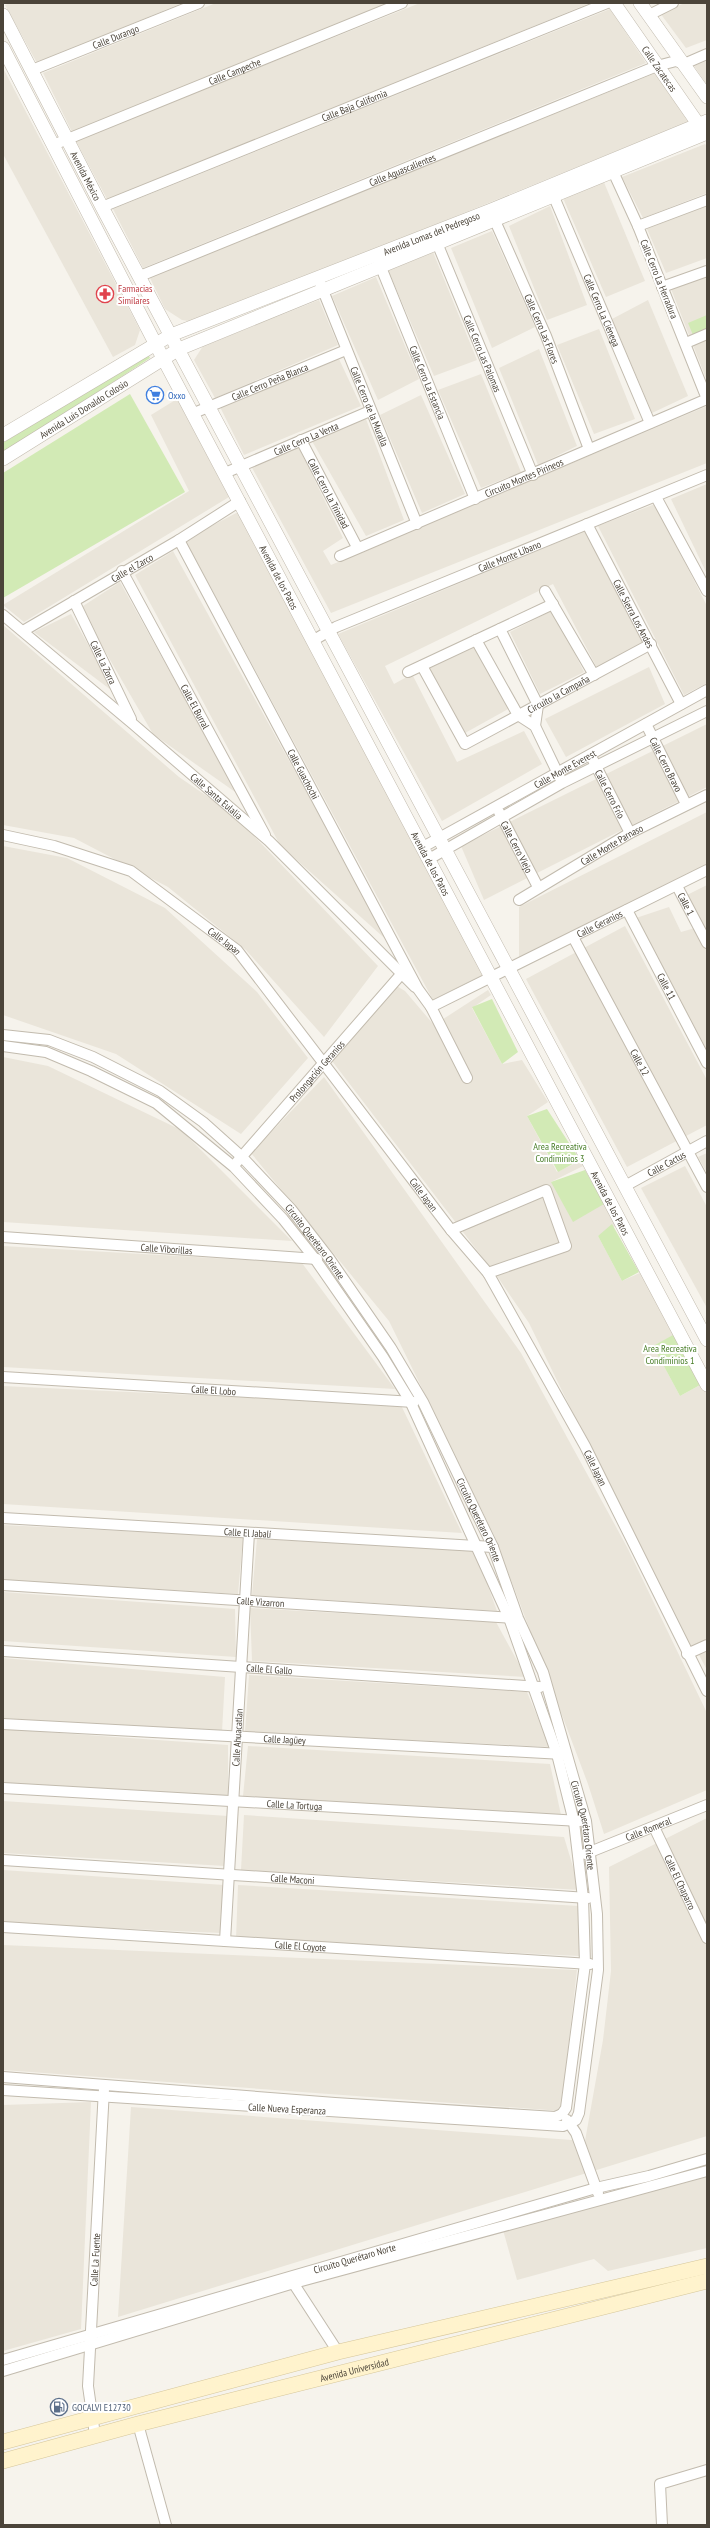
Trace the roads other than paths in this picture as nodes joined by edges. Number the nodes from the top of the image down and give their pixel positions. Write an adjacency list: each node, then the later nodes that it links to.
1 (199, 3): 13 (street, Calle Durango)
2 (402, 3): 16 (street, Calle Campeche)
3 (607, 3): 21 (street, Calle Baja California)
4 (614, 3): 12 (street, Calle Zacatecas)
5 (640, 3): 7 (street)
6 (673, 3): 7 (street)
7 (649, 15): 11 (street)
8 (3, 16): 13 (street, Avenida México)
9 (3, 48): 17 (street, Avenida México)
10 (707, 54): 11 (street, Calle Aguascalientes)
11 (680, 62): 12 (street, Calle Aguascalientes); 14 (street)
12 (661, 65): 15 (street, Calle Zacatecas); 27 (street, Calle Aguascalientes)
13 (32, 70): 16 (street, Avenida México)
14 (707, 97)
15 (705, 128): 18 (street, Avenida Lomas del Pedregoso)
16 (67, 139): 17 (street, Calle Campeche); 21 (street, Avenida México)
17 (53, 145): 32 (street, Avenida México)
18 (611, 167): 19 (street, Avenida Lomas del Pedregoso); 22 (street, Avenida Lomas del Pedregoso); 23 (street, Calle Cerro La Herradura)
19 (554, 197): 22 (street, Avenida Lomas del Pedregoso); 41 (street, Calle Cerro La Ciénega)
20 (707, 200): 23 (street)
21 (102, 207): 27 (street, Avenida México)
22 (493, 215): 24 (street, Avenida Lomas del Pedregoso); 44 (street, Calle Cerro Las Flores)
23 (638, 226): 29 (street, Calle Cerro La Herradura)
24 (435, 238): 25 (street, Avenida Lomas del Pedregoso); 48 (street, Calle Cerro Las Palomas)
25 (378, 261): 28 (street, Avenida Lomas del Pedregoso); 51 (street, Calle Cerro La Estancia)
26 (707, 271): 29 (street)
27 (140, 276): 31 (street, Avenida México)
28 (320, 284): 31 (street, Avenida Lomas del Pedregoso); 34 (street, Avenida Lomas del Pedregoso); 35 (street, Calle Cerro de la Muralla)
29 (662, 287): 33 (street, Calle Cerro La Herradura)
30 (707, 334): 33 (street)
31 (171, 335): 32 (street, Avenida Lomas del Pedregoso); 34 (street, Avenida de los Patos)
32 (155, 343): 36 (street, Avenida de los Patos); 42 (street, Avenida Luis Donaldo Colosio)
33 (686, 343): 37 (street, Calle Cerro La Herradura)
34 (179, 349): 36 (street, Avenida Lomas del Pedregoso); 38 (street, Avenida de los Patos)
35 (346, 350): 38 (street, Calle Cerro Peña Blanca); 39 (street, Calle Cerro de la Muralla)
36 (163, 357): 40 (street, Avenida de los Patos); 45 (street, Avenida Luis Donaldo Colosio)
37 (707, 399): 41 (street, Circuito Montes Pirineos)
38 (210, 406): 40 (street, Calle Cerro Peña Blanca); 46 (street, Avenida de los Patos)
39 (370, 411): 43 (street, Calle Cerro La Venta); 53 (street, Calle Cerro de la Muralla)
40 (194, 413): 47 (street, Avenida de los Patos)
41 (650, 423): 44 (street, Circuito Montes Pirineos)
42 (3, 435)
43 (301, 440): 46 (street, Calle Cerro La Venta); 56 (street, Calle Cerro La Trinidad)
44 (589, 449): 48 (street, Circuito Montes Pirineos)
45 (3, 459)
46 (241, 466): 47 (street, Calle Cerro La Venta); 66 (street, Avenida de los Patos)
47 (225, 473): 52 (street, Avenida de los Patos)
48 (533, 474): 51 (street, Circuito Montes Pirineos)
49 (707, 475): 50 (street, Calle Monte Líbano)
50 (656, 497): 54 (street, Calle Monte Líbano); 60 (street)
51 (475, 499): 53 (street, Circuito Montes Pirineos)
52 (240, 501): 55 (street, Calle el Zarco); 67 (street, Avenida de los Patos)
53 (417, 524): 56 (street, Circuito Montes Pirineos)
54 (587, 524): 66 (street, Calle Monte Líbano); 69 (street, Calle Sierra Los Andes)
55 (179, 540): 58 (street, Calle el Zarco); 104 (street, Calle Guachochi)
56 (357, 547): 57 (street, Circuito Montes Pirineos)
57 (340, 556)
58 (122, 571): 61 (street, Calle el Zarco); 93 (street, Calle El Burral)
59 (545, 591): 62 (street)
60 (707, 591)
61 (74, 601): 65 (street, Calle el Zarco); 78 (street, Calle La Zorra)
62 (552, 604): 64 (street); 72 (street)
63 (3, 614): 65 (street, Calle Santa Eulalia)
64 (500, 629): 68 (street); 75 (street)
65 (23, 631): 78 (street, Calle Santa Eulalia)
66 (329, 631): 67 (street, Calle Monte Líbano); 92 (street, Avenida de los Patos)
67 (314, 640): 94 (street, Avenida de los Patos)
68 (476, 640): 70 (street); 77 (street)
69 (651, 644): 72 (street, Circuito la Campaña); 74 (street, Calle Sierra Los Andes)
70 (422, 666): 71 (street); 77 (street, Circuito la Campaña)
71 (408, 672)
72 (594, 674): 75 (street, Circuito la Campaña)
73 (707, 690): 74 (street, Calle Monte Everest)
74 (681, 704): 79 (street, Calle Monte Everest)
75 (538, 705): 77 (street, Circuito la Campaña); 80 (street)
76 (707, 710): 81 (street, Calle Monte Everest)
77 (518, 715): 80 (street)
78 (133, 724): 93 (street, Calle Santa Eulalia)
79 (646, 724): 81 (street, Calle Cerro Bravo); 82 (street, Calle Monte Everest)
80 (535, 726): 84 (street)
81 (653, 738): 83 (street, Calle Monte Everest); 87 (street, Calle Cerro Bravo)
82 (590, 755): 83 (street, Calle Cerro Frío); 84 (street, Calle Monte Everest)
83 (596, 766): 85 (street, Calle Monte Everest); 90 (street, Calle Cerro Frío)
84 (557, 772): 85 (street); 88 (street, Calle Monte Everest)
85 (562, 783): 89 (street, Calle Monte Everest)
86 (707, 795): 87 (street, Calle Monte Parnaso)
87 (686, 804): 90 (street, Calle Monte Parnaso)
88 (496, 807): 89 (street, Calle Cerro Viejo); 92 (street, Calle Monte Everest)
89 (502, 817): 95 (street, Calle Monte Everest); 99 (street, Calle Cerro Viejo)
90 (630, 833): 99 (street, Calle Monte Parnaso)
91 (3, 835): 112 (street, Calle Japan)
92 (439, 838): 94 (street, Calle Monte Everest); 95 (street, Avenida de los Patos)
93 (268, 842): 106 (street, Calle Santa Eulalia)
94 (423, 847): 96 (street, Avenida de los Patos)
95 (446, 850): 96 (street, Calle Monte Everest); 105 (street, Avenida de los Patos)
96 (429, 859): 107 (street, Avenida de los Patos)
97 (707, 870): 98 (street, Calle Geranios)
98 (676, 886): 101 (street, Calle Geranios); 103 (street, Calle 1)
99 (538, 888): 100 (street, Calle Monte Parnaso)
100 (519, 900)
101 (626, 910): 102 (street, Calle Geranios); 113 (street, Calle 11)
102 (573, 937): 105 (street, Calle Geranios); 118 (street, Calle 12)
103 (707, 943)
104 (408, 967): 106 (street, Prolongación Geranios); 108 (street, Calle Guachochi)
105 (509, 969): 107 (street, Calle Geranios); 121 (street, Avenida de los Patos)
106 (400, 974): 108 (street, Calle Santa Eulalia); 112 (street, Prolongación Geranios)
107 (492, 978): 109 (street); 130 (street, Avenida de los Patos)
108 (418, 989): 109 (street, Calle Guachochi)
109 (431, 1007): 115 (street, Calle Guachochi)
110 (3, 1034): 114 (street, Circuito Querétaro Oriente)
111 (3, 1046): 116 (street, Circuito Querétaro Oriente)
112 (322, 1063): 119 (street, Prolongación Geranios); 123 (street, Calle Japan)
113 (707, 1063)
114 (113, 1067): 116 (street); 119 (street, Circuito Querétaro Oriente)
115 (467, 1078)
116 (108, 1079): 120 (street, Circuito Querétaro Oriente)
117 (707, 1141): 118 (street, Calle Cactus)
118 (688, 1151): 121 (street, Calle Cactus); 122 (street, Calle 12)
119 (242, 1157): 120 (street, Prolongación Geranios); 125 (street, Circuito Querétaro Oriente)
120 (234, 1167): 126 (street, Circuito Querétaro Oriente)
121 (625, 1186): 128 (street, Avenida de los Patos)
122 (707, 1186)
123 (451, 1230): 127 (street, Calle Japan); 127 (street)
124 (3, 1237): 126 (street, Calle Viborillas)
125 (329, 1258): 126 (street, Calle Viborillas); 132 (street, Circuito Querétaro Oriente)
126 (315, 1259): 131 (street, Circuito Querétaro Oriente)
127 (488, 1273): 142 (street, Calle Japan)
128 (707, 1340)
129 (3, 1377): 131 (street, Calle El Lobo)
130 (707, 1385)
131 (410, 1401): 132 (street, Calle El Lobo); 135 (street, Circuito Querétaro Oriente)
132 (423, 1402): 136 (street, Circuito Querétaro Oriente)
133 (3, 1518): 134 (street, Calle El Jabalí)
134 (250, 1533): 135 (street, Calle El Jabalí); 138 (street, Calle Ahuacatlan)
135 (477, 1547): 136 (street, Calle El Jabalí); 139 (street, Circuito Querétaro Oriente)
136 (493, 1547): 139 (street, Circuito Querétaro Oriente)
137 (3, 1585): 138 (street, Calle Vizarron)
138 (246, 1600): 139 (street, Calle Vizarron); 143 (street, Calle Ahuacatlan)
139 (514, 1618): 144 (street, Circuito Querétaro Oriente); 145 (street, Circuito Querétaro Oriente)
140 (707, 1645): 142 (street)
141 (3, 1651): 143 (street, Calle El Gallo)
142 (687, 1654): 146 (street, Calle Japan)
143 (242, 1667): 145 (street, Calle El Gallo); 148 (street, Calle Ahuacatlan)
144 (547, 1686): 145 (street, Calle El Gallo); 149 (street, Circuito Querétaro Oriente)
145 (535, 1688): 149 (street, Circuito Querétaro Oriente)
146 (707, 1691)
147 (3, 1724): 148 (street, Calle Jagüey)
148 (237, 1736): 149 (street, Calle Jagüey); 151 (street, Calle Ahuacatlan)
149 (562, 1754): 153 (street, Circuito Querétaro Oriente); 154 (street, Circuito Querétaro Oriente)
150 (3, 1788): 151 (street, Calle La Tortuga)
151 (234, 1802): 154 (street, Calle La Tortuga); 159 (street, Calle Ahuacatlan)
152 (707, 1805): 155 (street, Calle Romeral)
153 (586, 1821): 154 (street, Calle La Tortuga); 156 (street, Circuito Querétaro Oriente)
154 (574, 1822): 157 (street, Circuito Querétaro Oriente)
155 (654, 1827): 156 (street, Calle Romeral); 163 (street, Calle El Chaparro)
156 (589, 1853): 157 (street, Calle Romeral); 161 (street, Circuito Querétaro Oriente)
157 (578, 1856): 160 (street, Circuito Querétaro Oriente)
158 (3, 1860): 159 (street, Calle Maconi)
159 (229, 1875): 160 (street, Calle Maconi); 164 (street, Calle Ahuacatlan)
160 (583, 1898): 161 (street, Calle Maconi); 165 (street, Circuito Querétaro Oriente)
161 (595, 1898): 166 (street, Circuito Querétaro Oriente)
162 (3, 1927): 164 (street, Calle El Coyote)
163 (707, 1938)
164 (226, 1941): 165 (street, Calle El Coyote)
165 (585, 1964): 166 (street, Calle El Coyote); 172 (street, Circuito Querétaro Oriente)
166 (598, 1964): 173 (street, Circuito Querétaro Oriente)
167 (3, 2077): 168 (street, Calle Nueva Esperanza)
168 (105, 2085): 170 (street, Calle La Fuente); 171 (street, Calle Nueva Esperanza)
169 (3, 2090): 170 (street, Calle Nueva Esperanza)
170 (103, 2095): 171 (street, Calle Nueva Esperanza); 182 (street, Calle La Fuente)
171 (335, 2107): 172 (street, Calle Nueva Esperanza); 173 (street, Calle Nueva Esperanza)
172 (562, 2114): 173 (street)
173 (571, 2124): 176 (street)
174 (707, 2159): 176 (street, Circuito Querétaro Norte)
175 (707, 2171): 177 (street, Circuito Querétaro Norte)
176 (596, 2188): 177 (street); 179 (street, Circuito Querétaro Norte)
177 (600, 2199): 179 (street, Circuito Querétaro Norte)
178 (707, 2266): 181 (main road, Avenida Universidad)
179 (292, 2280): 182 (street, Circuito Querétaro Norte); 183 (street, Circuito Querétaro Norte); 184 (street)
180 (707, 2281): 185 (main road, Avenida Universidad)
181 (420, 2333): 184 (main road, Avenida Universidad); 185 (main road)
182 (90, 2334): 183 (street, Calle La Fuente); 186 (street, Circuito Querétaro Norte)
183 (90, 2345): 187 (street, Circuito Querétaro Norte); 188 (street, Calle La Fuente)
184 (338, 2352): 188 (main road, Avenida Universidad)
185 (423, 2352): 189 (main road, Avenida Universidad)
186 (3, 2360)
187 (3, 2371)
188 (93, 2418): 190 (street, Calle La Fuente); 191 (main road, Avenida Universidad)
189 (138, 2424): 190 (main road, Avenida Universidad); 194 (street)
190 (95, 2435): 192 (main road, Avenida Universidad)
191 (3, 2442)
192 (3, 2461)
193 (707, 2470): 195 (street)
194 (166, 2525)
195 (662, 2525)

